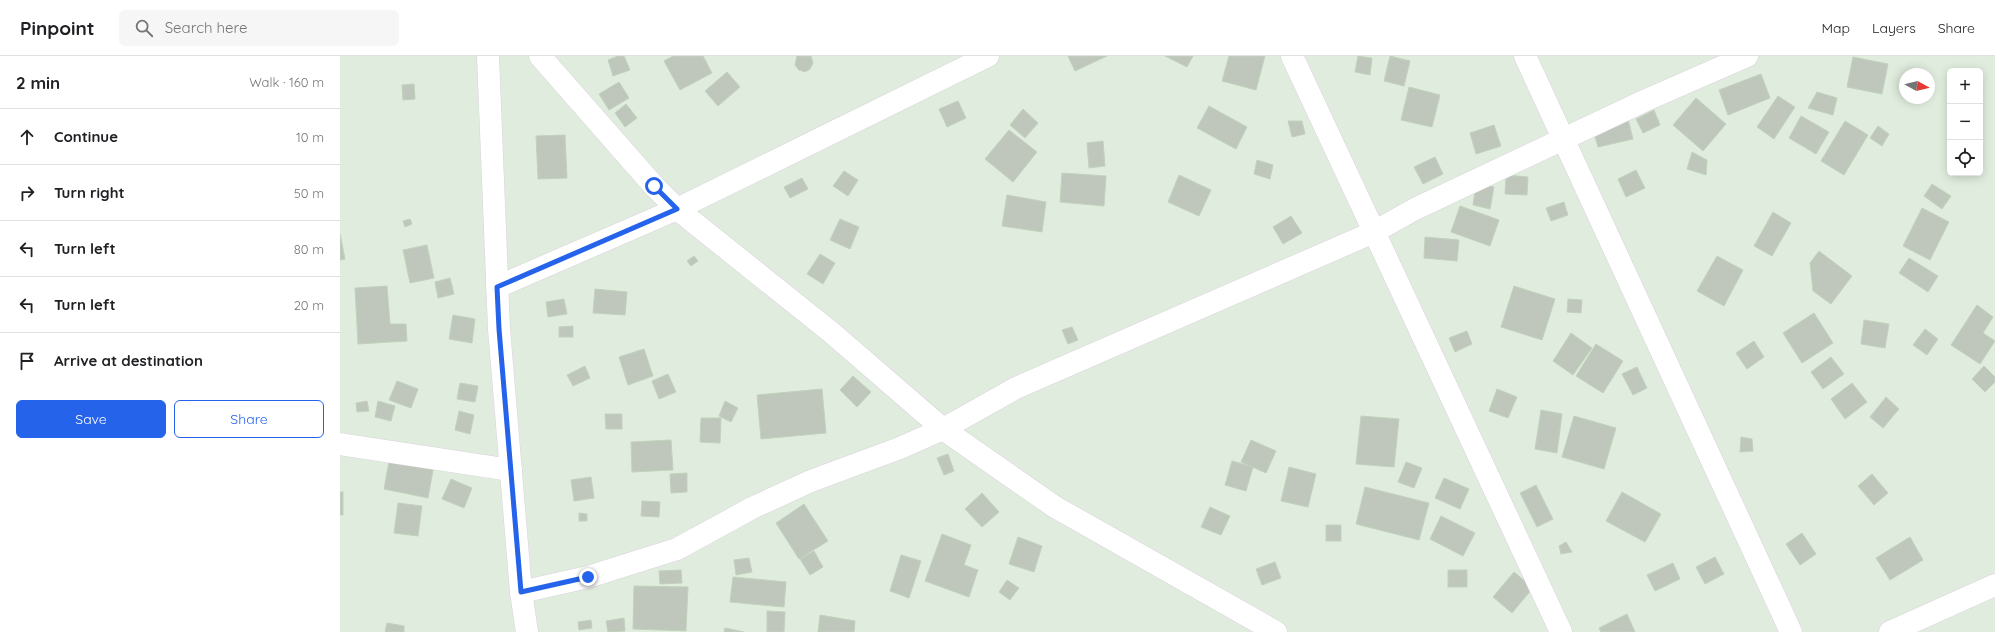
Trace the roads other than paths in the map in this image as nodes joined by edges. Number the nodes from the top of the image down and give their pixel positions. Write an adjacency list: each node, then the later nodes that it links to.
1 (488, 56): 10 (street)
2 (540, 56): 8 (street)
3 (988, 56): 8 (street)
4 (1292, 56): 9 (street)
5 (1525, 56): 7 (street)
6 (1747, 56): 7 (street)
7 (1564, 139): 9 (street); 19 (street)
8 (677, 209): 10 (street); 11 (street)
9 (1374, 232): 11 (street); 18 (street)
10 (497, 287): 13 (street)
11 (943, 429): 15 (street); 17 (street)
12 (340, 444): 13 (street)
13 (511, 470): 15 (street)
14 (1995, 585): 20 (street)
15 (521, 592): 16 (street)
16 (527, 632)
17 (1276, 632)
18 (1561, 632)
19 (1791, 632)
20 (1890, 632)

